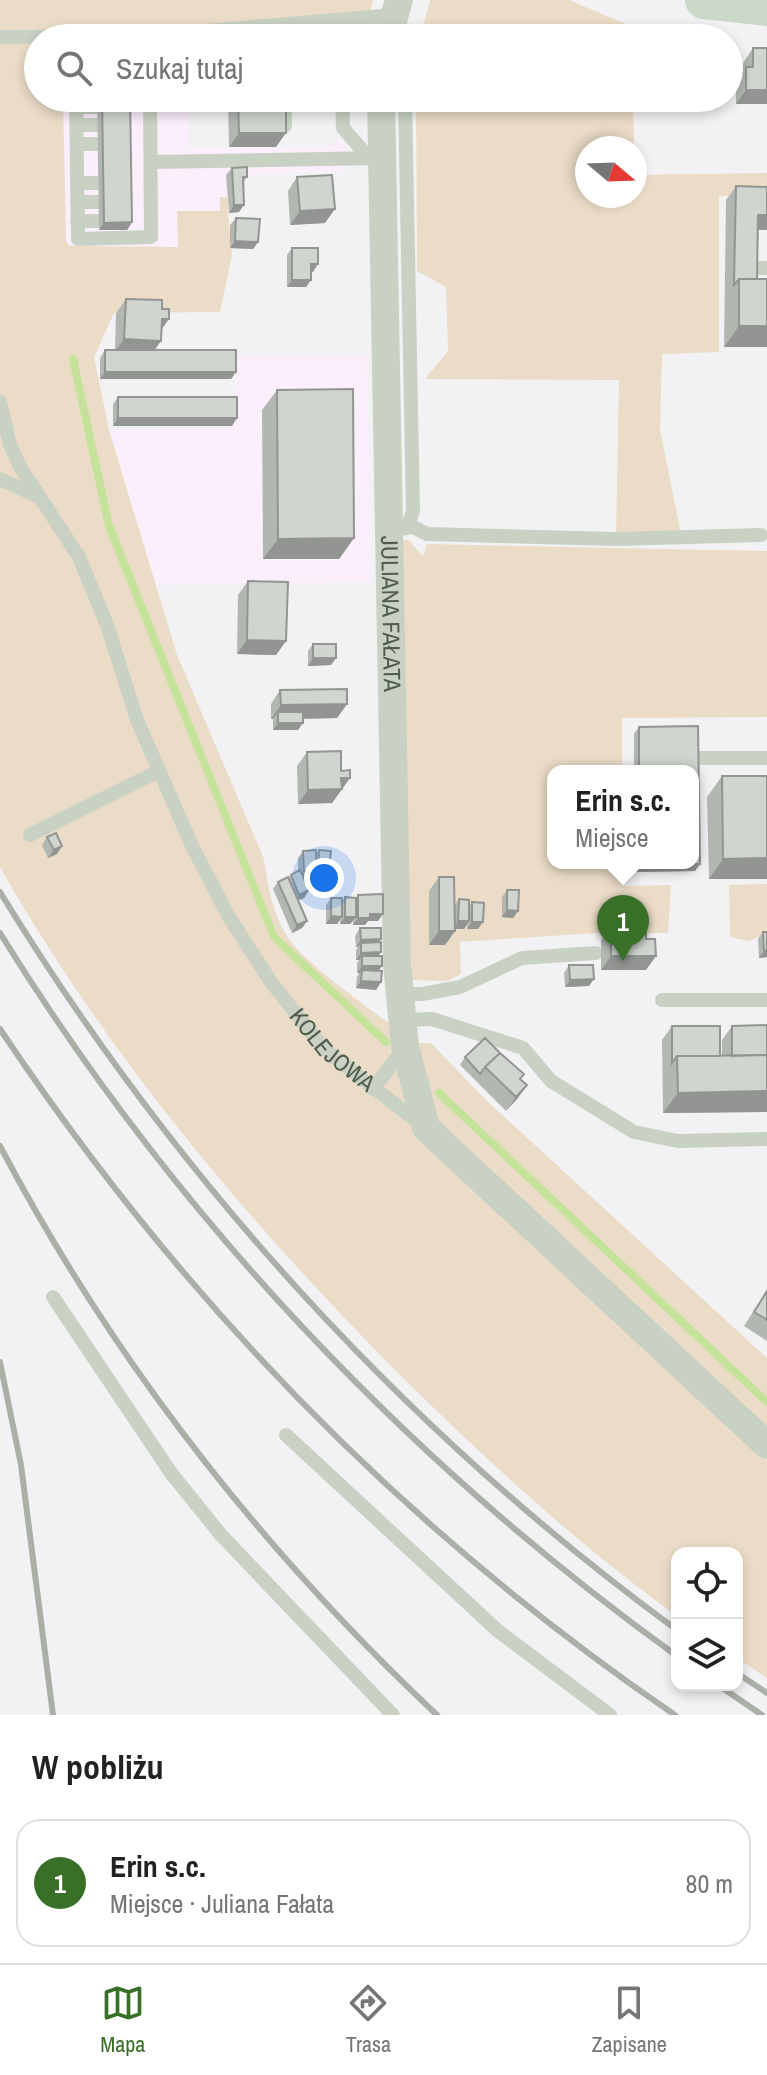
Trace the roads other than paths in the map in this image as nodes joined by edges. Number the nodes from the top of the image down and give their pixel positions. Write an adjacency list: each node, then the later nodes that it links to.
1 (704, 0): 2 (street)
2 (767, 7)
3 (394, 18): 4 (lane)
4 (311, 24)
5 (0, 37): 6 (lane)
6 (24, 37)
7 (76, 112): 13 (lane)
8 (145, 112): 19 (lane)
9 (284, 112): 15 (lane)
10 (342, 112): 18 (lane)
11 (380, 112): 18 (street, JULIANA FAŁATA)
12 (404, 112): 26 (lane)
13 (77, 125): 14 (lane); 16 (lane)
14 (98, 125)
15 (285, 127)
16 (77, 144): 17 (lane); 20 (lane)
17 (98, 144)
18 (375, 158): 19 (lane); 26 (street, JULIANA FAŁATA)
19 (151, 162): 24 (lane)
20 (77, 183): 21 (lane); 22 (lane)
21 (98, 183)
22 (77, 202): 23 (lane); 24 (lane)
23 (98, 202)
24 (77, 221): 25 (lane)
25 (99, 221)
26 (394, 272): 30 (street, JULIANA FAŁATA); 30 (lane)
27 (0, 402): 29 (lane, KOLEJOWA)
28 (0, 479): 29 (lane)
29 (37, 496): 34 (lane, KOLEJOWA)
30 (398, 528): 31 (lane); 39 (street, JULIANA FAŁATA)
31 (761, 535)
32 (693, 758): 33 (lane)
33 (767, 758)
34 (159, 771): 35 (lane); 40 (lane, KOLEJOWA)
35 (30, 835)
36 (596, 953): 39 (lane)
37 (662, 1000): 38 (lane)
38 (767, 1000)
39 (403, 1020): 40 (lane); 41 (street, JULIANA FAŁATA); 42 (lane)
40 (373, 1089): 41 (lane, KOLEJOWA)
41 (426, 1128): 45 (street, KOLEJOWA)
42 (767, 1139)
43 (53, 1297): 46 (lane)
44 (286, 1435): 47 (lane)
45 (767, 1445)
46 (393, 1715)
47 (610, 1715)

